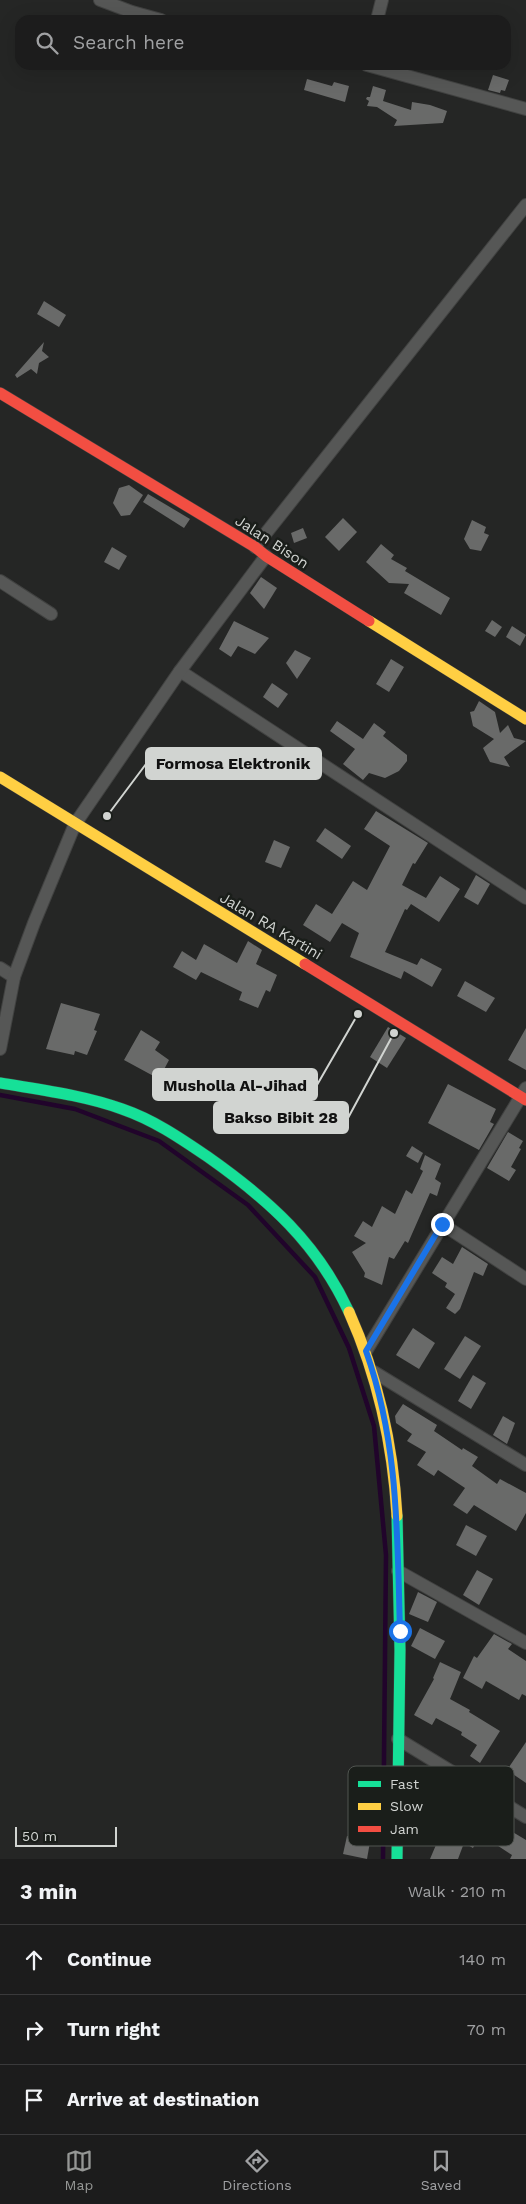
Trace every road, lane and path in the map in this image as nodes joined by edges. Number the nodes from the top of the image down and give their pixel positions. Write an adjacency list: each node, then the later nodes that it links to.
1 (100, 0): 3 (street)
2 (382, 0): 4 (street)
3 (146, 15)
4 (378, 15)
5 (385, 70): 6 (street)
6 (526, 110)
7 (526, 204): 9 (street)
8 (0, 393): 9 (street, Jalan Bison)
9 (255, 547): 10 (street, Jalan Bison)
10 (266, 556): 13 (street); 14 (street, Jalan Bison)
11 (0, 581): 12 (street)
12 (51, 614)
13 (180, 671): 16 (street); 17 (street)
14 (526, 719)
15 (0, 777): 16 (street, Jalan RA Kartini)
16 (75, 824): 19 (street); 22 (street, Jalan RA Kartini)
17 (526, 898)
18 (0, 968): 19 (street)
19 (14, 977): 20 (street)
20 (0, 1049)
21 (0, 1083): 25 (street)
22 (524, 1095): 23 (street)
23 (442, 1224): 24 (street); 25 (street)
24 (526, 1279)
25 (366, 1351): 26 (street)
26 (374, 1372): 27 (street); 28 (street)
27 (526, 1466)
28 (398, 1571): 29 (street); 30 (street)
29 (526, 1643)
30 (398, 1739): 31 (street); 32 (street)
31 (398, 1766)
32 (442, 1766)
33 (514, 1810): 34 (street)
34 (526, 1817)
35 (397, 1846): 36 (street)
36 (397, 1859)

